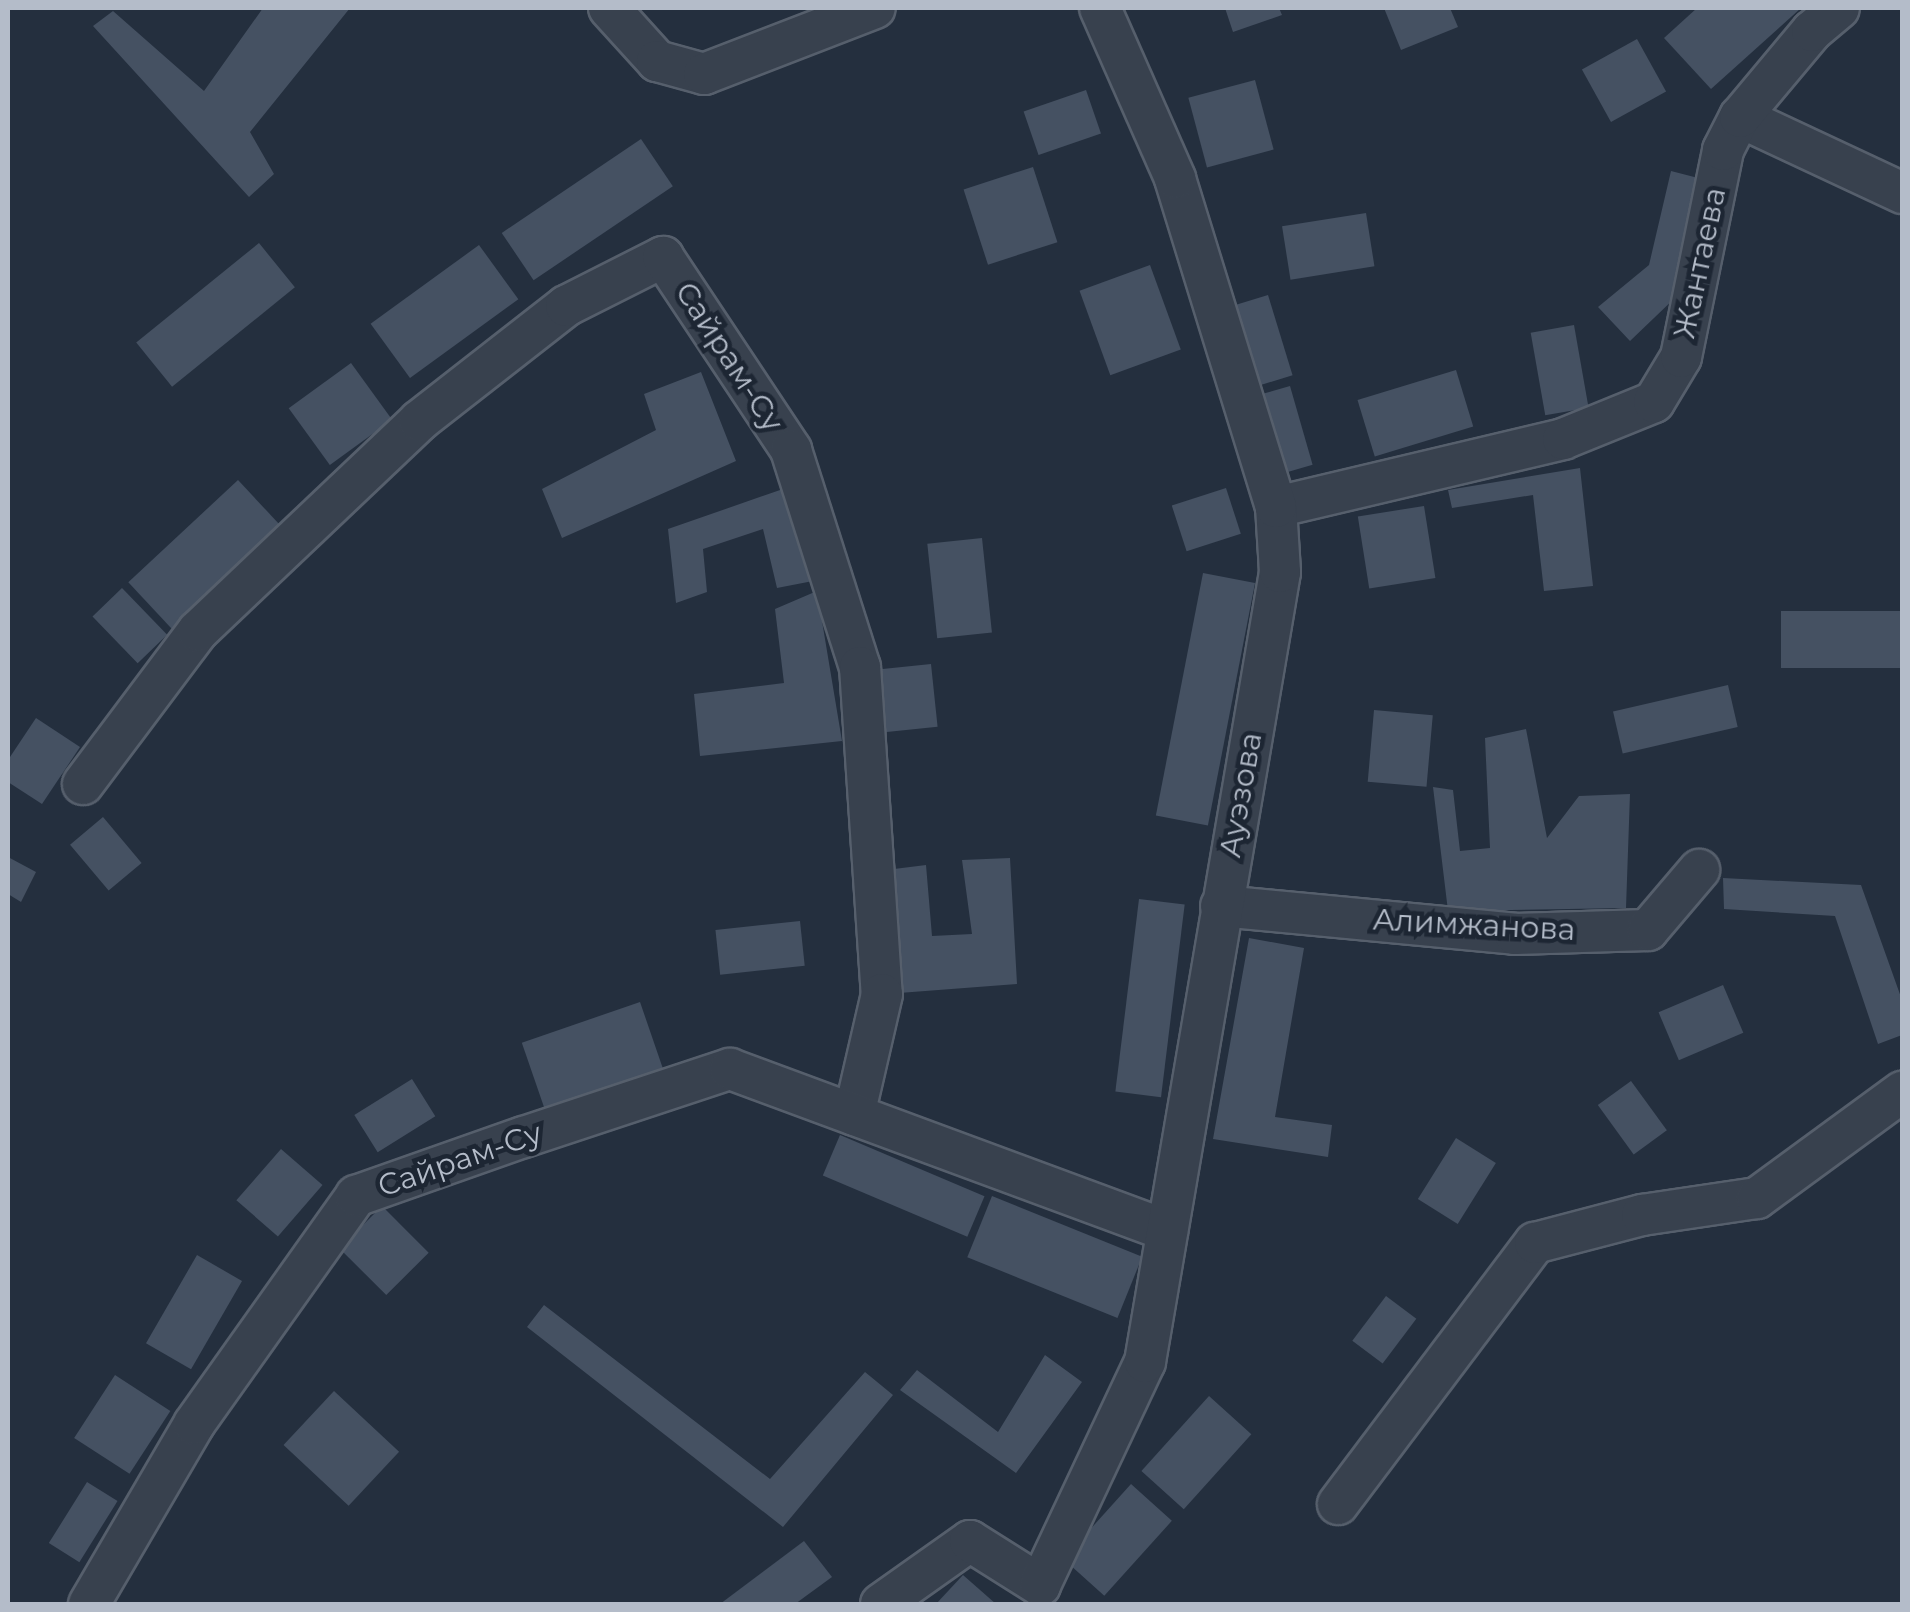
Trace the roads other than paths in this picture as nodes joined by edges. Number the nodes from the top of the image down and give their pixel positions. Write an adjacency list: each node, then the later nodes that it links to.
1 (609, 8): 2 (street)
2 (875, 8)
3 (1100, 8): 7 (street, Ауэзова)
4 (1839, 8): 5 (street, Жантаева)
5 (1740, 118): 6 (street); 7 (street, Жантаева)
6 (1902, 193)
7 (1276, 507): 10 (street, Ауэзова)
8 (83, 784): 12 (street, Сайрам-Су)
9 (1698, 870): 10 (street, Алимжанова)
10 (1222, 906): 13 (street, Ауэзова)
11 (1902, 1092): 14 (street)
12 (854, 1115): 13 (street, Сайрам-Су); 15 (street, Сайрам-Су)
13 (1167, 1231): 16 (street, Ауэзова)
14 (1338, 1504)
15 (90, 1604)
16 (881, 1604)

